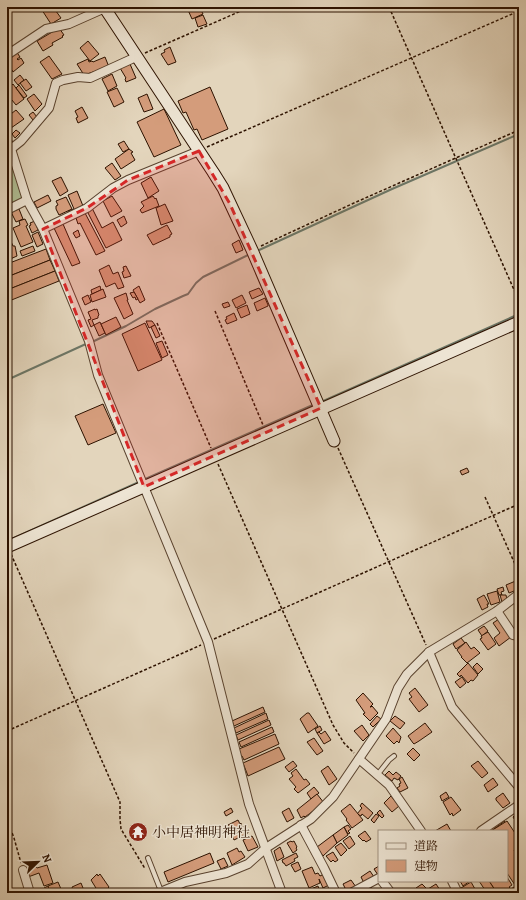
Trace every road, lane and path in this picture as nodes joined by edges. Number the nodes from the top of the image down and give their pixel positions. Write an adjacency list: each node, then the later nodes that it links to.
1 (250, 7): 6 (path)
2 (389, 7): 7 (path)
3 (105, 8): 5 (street); 6 (street)
4 (519, 11): 7 (path)
5 (7, 55)
6 (136, 57): 10 (street); 11 (street)
7 (411, 58): 11 (path); 12 (path)
8 (519, 130): 12 (path)
9 (7, 141): 10 (street)
10 (9, 150): 13 (street)
11 (199, 151): 15 (street); 16 (street)
12 (456, 158): 16 (path); 17 (path)
13 (27, 200): 14 (street); 15 (street)
14 (7, 210)
15 (43, 229): 25 (street)
16 (252, 250): 21 (street)
17 (519, 301)
18 (215, 311): 22 (path)
19 (519, 322): 21 (street)
20 (157, 323): 24 (path)
21 (321, 408): 22 (street); 23 (street)
22 (266, 433): 24 (street)
23 (334, 441): 30 (path)
24 (214, 456): 25 (street); 33 (path)
25 (144, 487): 29 (street); 36 (street)
26 (485, 497): 28 (path)
27 (519, 504): 28 (path)
28 (493, 515): 30 (path); 31 (path)
29 (8, 547): 38 (path)
30 (388, 562): 33 (path); 37 (path)
31 (519, 573)
32 (519, 594): 34 (street)
33 (282, 609): 36 (path); 41 (path)
34 (497, 611): 35 (street); 37 (street)
35 (519, 636)
36 (208, 642): 38 (path); 49 (street)
37 (429, 652): 41 (street); 43 (street)
38 (76, 700): 39 (path); 52 (path)
39 (7, 731)
40 (394, 756): 42 (lane)
41 (359, 759): 42 (street); 46 (street)
42 (378, 774): 47 (street)
43 (519, 787)
44 (519, 805): 48 (street)
45 (7, 819): 51 (path)
46 (301, 825): 49 (street); 59 (street)
47 (420, 830)
48 (482, 830)
49 (266, 848): 57 (street); 58 (street)
50 (148, 858): 52 (lane)
51 (23, 870): 56 (street)
52 (153, 871): 57 (lane)
53 (378, 879): 60 (street)
54 (383, 882): 61 (street)
55 (452, 882): 62 (street)
56 (30, 893)
57 (161, 893)
58 (282, 893)
59 (336, 893)
60 (351, 893)
61 (391, 893)
62 (458, 893)

